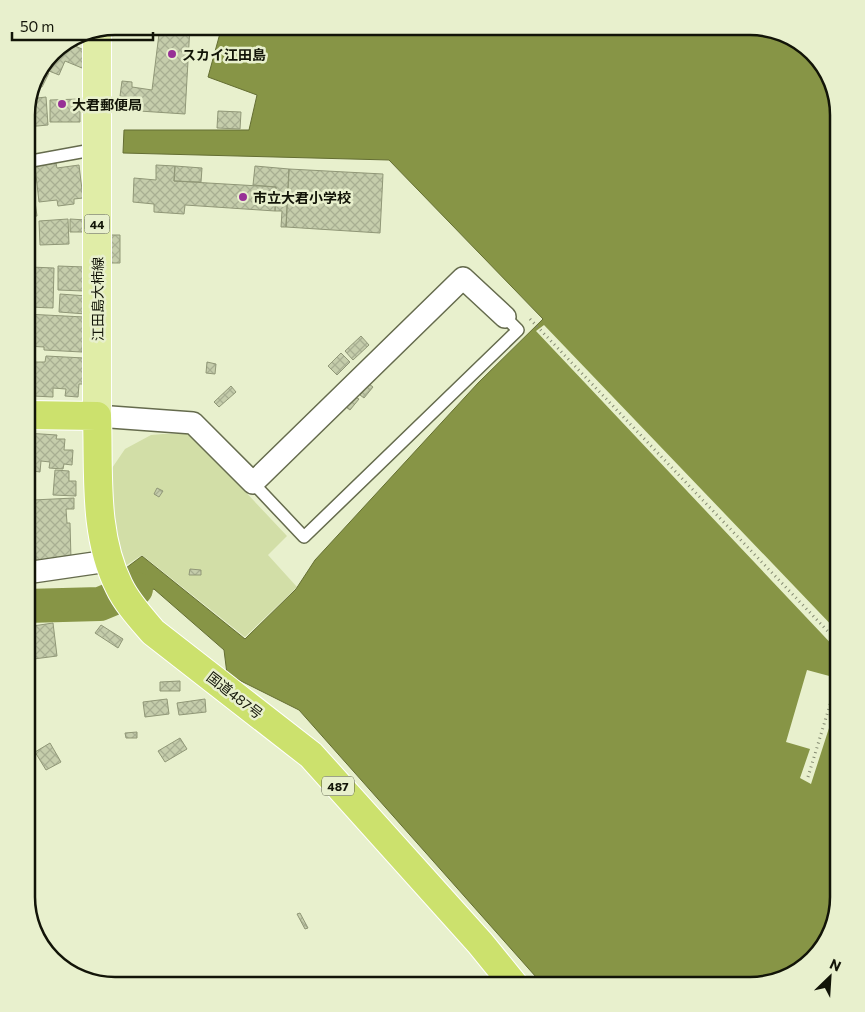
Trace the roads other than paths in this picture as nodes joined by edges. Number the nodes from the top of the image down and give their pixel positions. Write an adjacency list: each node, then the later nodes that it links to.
1 (97, 37): 2 (main road, 江田島大柿線 / 44)
2 (97, 149): 3 (lane); 6 (main road, 江田島大柿線 / 44)
3 (35, 160)
4 (512, 323): 7 (street); 7 (lane)
5 (35, 415): 6 (highway)
6 (97, 416): 7 (street); 8 (highway, 国道487号 / 487)
7 (253, 483)
8 (108, 560): 9 (street); 10 (highway, 国道487号 / 487)
9 (35, 572)
10 (508, 977)

